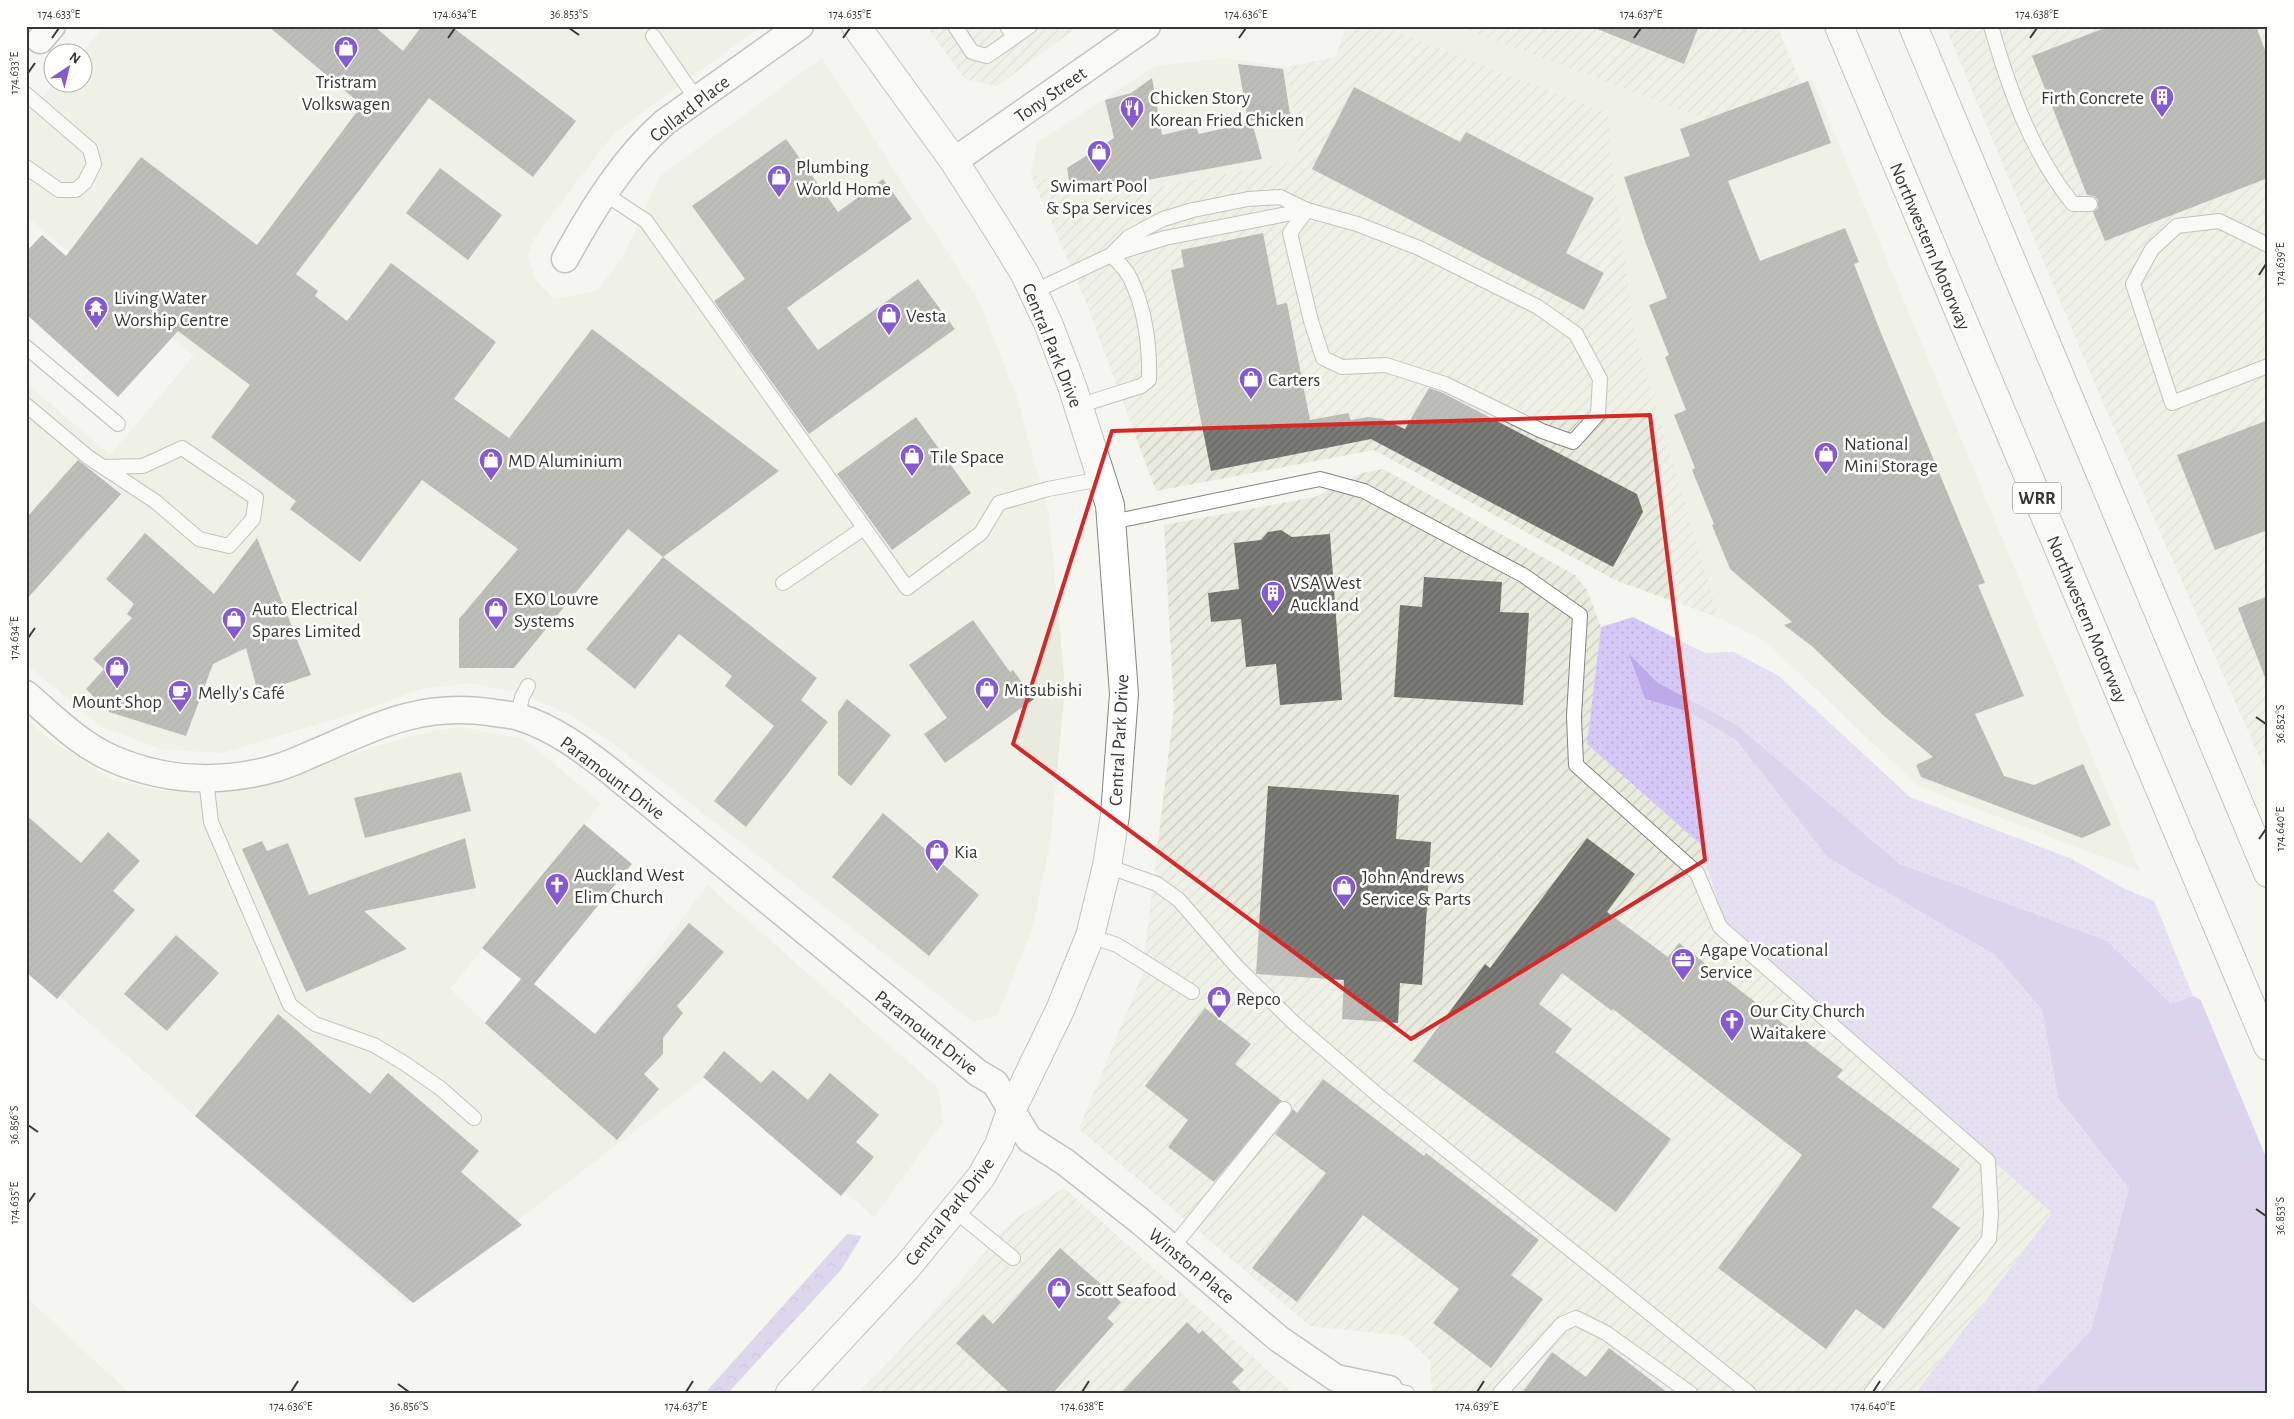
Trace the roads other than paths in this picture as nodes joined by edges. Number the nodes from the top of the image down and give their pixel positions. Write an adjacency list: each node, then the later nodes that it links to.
1 (800, 26): 12 (street, Collard Place)
2 (856, 26): 13 (main road, Central Park Drive)
3 (955, 26): 8 (lane)
4 (1030, 26): 8 (lane)
5 (1839, 26): 40 (main road, Northwestern Motorway / WRR)
6 (1913, 26): 37 (main road)
7 (1134, 30): 13 (street, Tony Street)
8 (1011, 32)
9 (1993, 32): 16 (lane)
10 (653, 36): 12 (lane)
11 (26, 94): 14 (lane)
12 (697, 100): 15 (street, Collard Place)
13 (954, 161): 21 (main road, Central Park Drive)
14 (26, 167)
15 (605, 194): 20 (street, Collard Place); 30 (lane)
16 (2090, 204)
17 (1307, 210): 17 (lane); 19 (lane); 19 (lane)
18 (2268, 245): 23 (lane)
19 (1111, 255): 21 (lane); 25 (lane)
20 (564, 259)
21 (1033, 292): 25 (main road, Central Park Drive)
22 (26, 347): 26 (lane)
23 (2268, 366)
24 (26, 405): 27 (lane)
25 (1078, 406): 28 (main road, Central Park Drive)
26 (118, 424)
27 (105, 467): 27 (lane)
28 (1101, 479): 29 (main road, Central Park Drive); 30 (lane)
29 (1112, 522): 36 (main road, Central Park Drive); 52 (lane)
30 (864, 528): 31 (lane)
31 (783, 583)
32 (528, 686): 34 (lane)
33 (26, 694): 35 (street, Paramount Drive)
34 (518, 716): 35 (street, Paramount Drive); 42 (street, Paramount Drive)
35 (206, 779): 43 (lane)
36 (1107, 866): 38 (main road, Central Park Drive); 51 (lane)
37 (2268, 873)
38 (1090, 936): 39 (lane); 42 (main road, Central Park Drive)
39 (1192, 992)
40 (2268, 1046)
41 (1284, 1109): 45 (lane)
42 (1011, 1111): 44 (main road, Central Park Drive); 45 (street, Winston Place)
43 (474, 1118)
44 (953, 1209): 46 (lane); 48 (main road, Central Park Drive)
45 (1172, 1248): 47 (street, Winston Place)
46 (1013, 1258)
47 (1387, 1391)
48 (790, 1393)
49 (1500, 1393): 50 (lane)
50 (1690, 1393)
51 (1749, 1393)
52 (1872, 1393)

